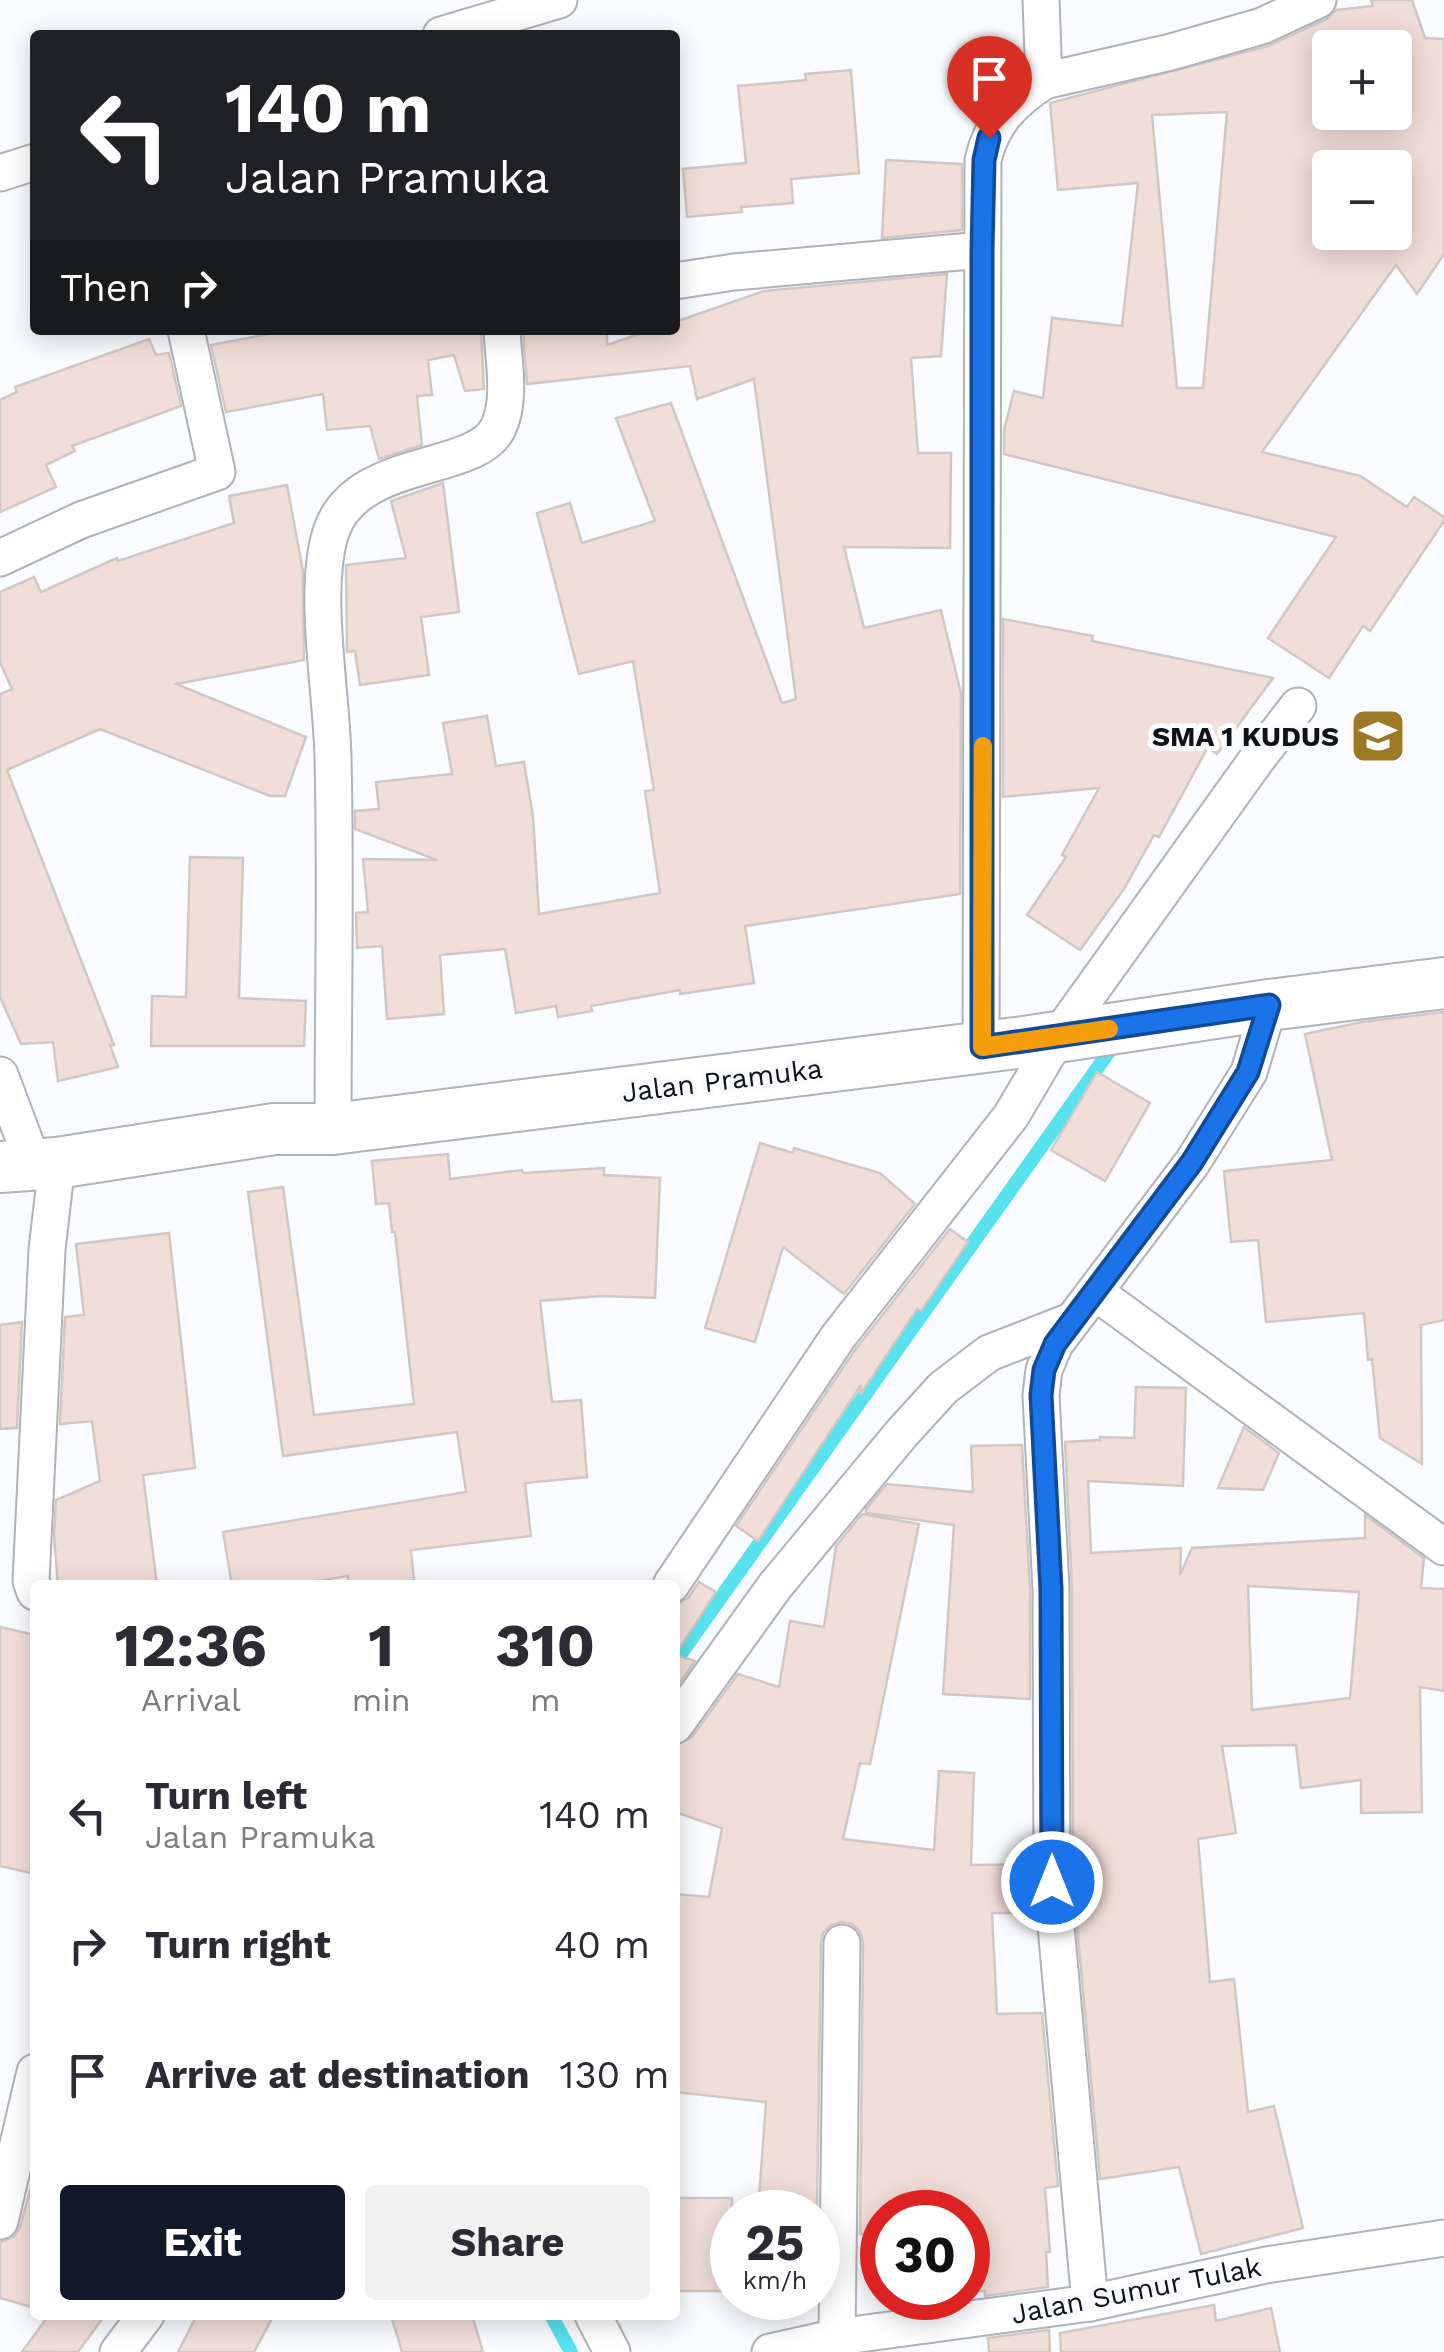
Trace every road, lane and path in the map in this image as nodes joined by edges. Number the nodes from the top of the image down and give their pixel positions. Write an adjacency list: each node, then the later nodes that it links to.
1 (559, 0): 4 (street)
2 (1041, 0): 5 (street)
3 (1318, 0): 5 (street)
4 (456, 25)
5 (1044, 81): 8 (street)
6 (30, 164): 7 (street)
7 (0, 173)
8 (982, 250): 9 (street); 17 (street)
9 (680, 280)
10 (187, 335): 12 (street)
11 (502, 335): 19 (street)
12 (0, 558)
13 (1298, 706): 16 (street)
14 (1444, 983): 15 (main road, Jalan Pramuka)
15 (1269, 1005): 16 (main road, Jalan Pramuka); 21 (street)
16 (1058, 1038): 17 (main road, Jalan Pramuka); 25 (street)
17 (982, 1047): 19 (main road, Jalan Pramuka)
18 (0, 1075): 20 (street)
19 (333, 1129): 20 (main road, Jalan Pramuka)
20 (30, 1164): 24 (street)
21 (1098, 1287): 22 (street); 23 (street)
22 (1072, 1321): 26 (street); 31 (street)
23 (1444, 1546)
24 (31, 1580)
25 (673, 1580)
26 (680, 1719)
27 (842, 1944): 34 (street)
28 (30, 2093): 29 (street)
29 (0, 2221)
30 (1444, 2238): 31 (street, Jalan Sumur Tulak)
31 (1090, 2303): 34 (street, Jalan Sumur Tulak)
32 (142, 2320): 35 (street)
33 (596, 2320): 36 (street)
34 (837, 2337): 37 (street, Jalan Sumur Tulak)
35 (118, 2352)
36 (612, 2352)
37 (770, 2352)

